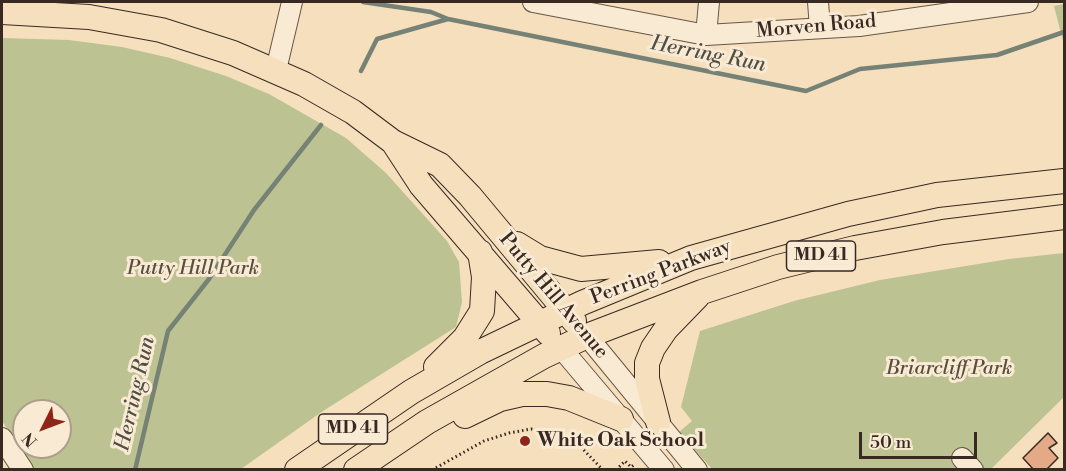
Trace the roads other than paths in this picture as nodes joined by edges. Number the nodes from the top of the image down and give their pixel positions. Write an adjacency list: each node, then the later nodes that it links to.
1 (292, 2): 10 (street)
2 (533, 2): 9 (street, Morven Road)
3 (709, 2): 9 (street)
4 (818, 2): 8 (street)
5 (1028, 2): 6 (street, Morven Road)
6 (934, 8): 8 (street, Morven Road)
7 (2, 12): 10 (main road, Putty Hill Avenue)
8 (820, 28): 9 (street, Morven Road)
9 (706, 35)
10 (276, 70): 11 (main road, Putty Hill Avenue)
11 (393, 142): 14 (main road, Putty Hill Avenue); 15 (main road, Putty Hill Avenue)
12 (1065, 181): 16 (main road, Perring Parkway / MD 41)
13 (1065, 217): 17 (main road, Perring Parkway / MD 41)
14 (502, 234): 16 (main road); 18 (main road, Putty Hill Avenue)
15 (480, 252): 19 (main road, Putty Hill Avenue); 22 (main road)
16 (691, 258): 18 (main road, Perring Parkway / MD 41)
17 (702, 292): 20 (main road, Perring Parkway / MD 41); 24 (main road)
18 (565, 310): 19 (main road, Perring Parkway / MD 41); 20 (main road, Putty Hill Avenue)
19 (539, 322): 21 (main road, Putty Hill Avenue); 22 (main road, Perring Parkway / MD 41)
20 (587, 336): 21 (main road, Perring Parkway / MD 41); 24 (street, Putty Hill Avenue)
21 (561, 348): 23 (street, Putty Hill Avenue); 26 (main road, Perring Parkway / MD 41)
22 (411, 392): 28 (main road, Perring Parkway / MD 41)
23 (621, 419): 26 (main road); 29 (street, Putty Hill Avenue)
24 (658, 422): 30 (street, Putty Hill Avenue)
25 (2, 438): 27 (street)
26 (362, 465)
27 (23, 470)
28 (297, 470)
29 (664, 470)
30 (697, 470)

